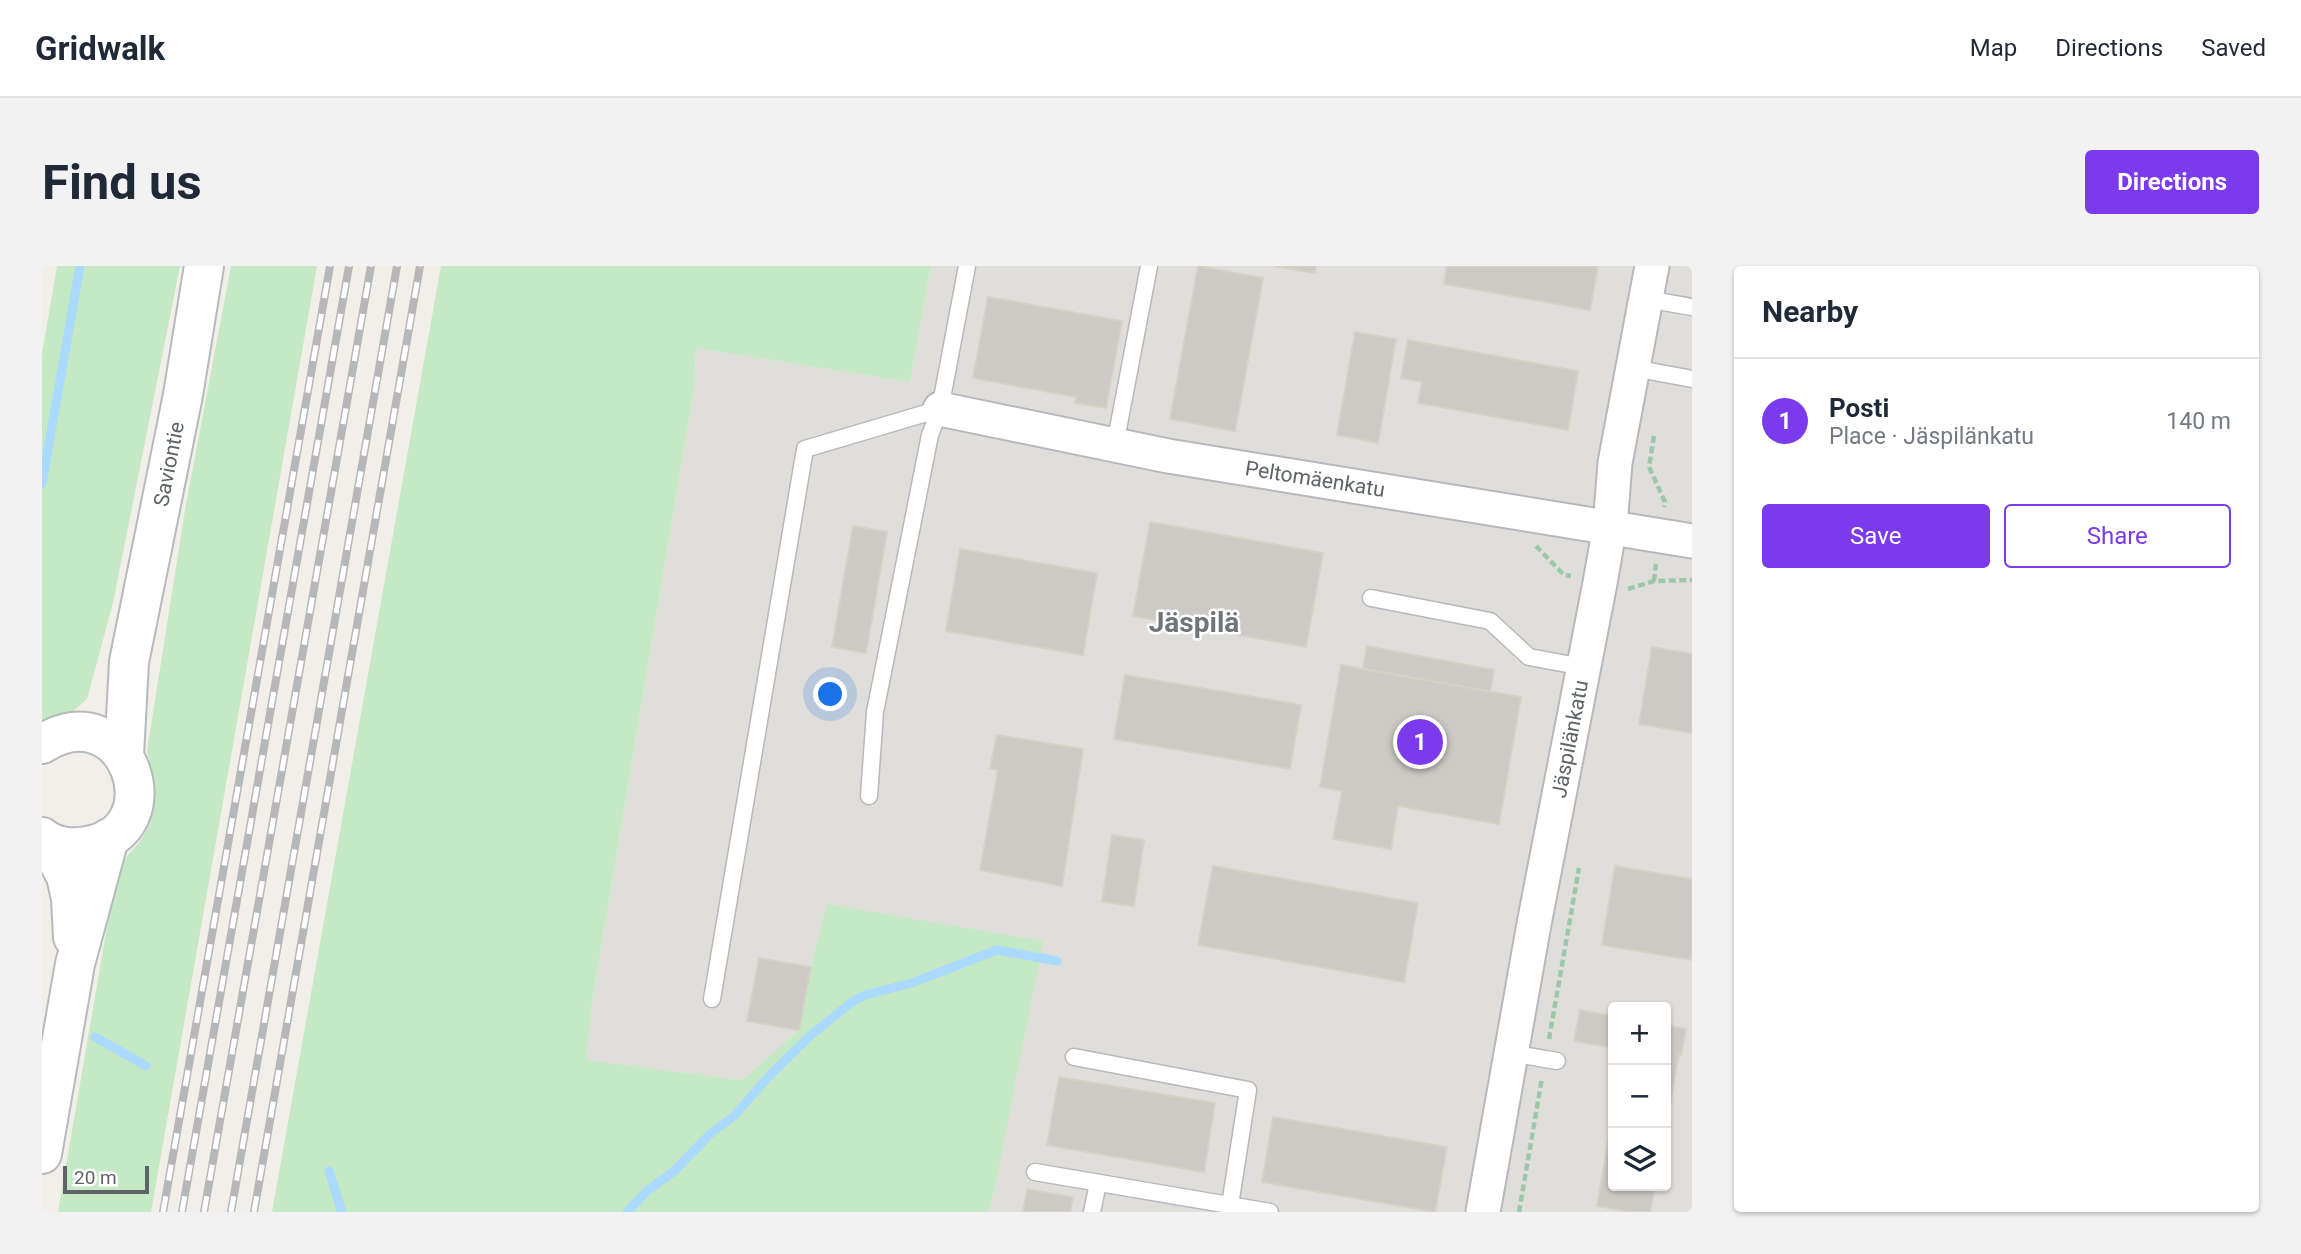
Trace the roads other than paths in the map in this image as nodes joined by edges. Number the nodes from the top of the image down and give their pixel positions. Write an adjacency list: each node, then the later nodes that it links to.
1 (204, 266): 14 (main road, Saviontie)
2 (967, 266): 9 (lane)
3 (1149, 266): 10 (lane)
4 (1652, 266): 5 (street, Jäspilänkatu)
5 (1646, 299): 6 (lane); 7 (street, Jäspilänkatu)
6 (1692, 307)
7 (1633, 368): 8 (lane); 11 (street, Jäspilänkatu)
8 (1692, 379)
9 (940, 409): 10 (street, Peltomäenkatu); 19 (lane); 23 (lane)
10 (1115, 445): 11 (street, Peltomäenkatu)
11 (1610, 527): 12 (street, Peltomäenkatu); 15 (street, Jäspilänkatu)
12 (1692, 541)
13 (1371, 598): 15 (lane)
14 (129, 662): 16 (main road, Saviontie); 18 (main road, Saviontie)
15 (1583, 667): 24 (street, Jäspilänkatu)
16 (92, 734): 17 (main road); 18 (main road)
17 (42, 744)
18 (124, 755): 20 (main road)
19 (869, 796)
20 (109, 838): 21 (main road); 22 (main road)
21 (45, 839): 22 (main road)
22 (75, 964): 27 (main road)
23 (712, 999)
24 (1511, 1053): 26 (lane); 33 (street, Jäspilänkatu)
25 (1074, 1057): 30 (lane)
26 (1551, 1060)
27 (42, 1154)
28 (1035, 1172): 29 (lane)
29 (1098, 1183): 30 (lane); 31 (lane)
30 (1230, 1205): 32 (lane)
31 (1093, 1212)
32 (1270, 1212)
33 (1483, 1212)

